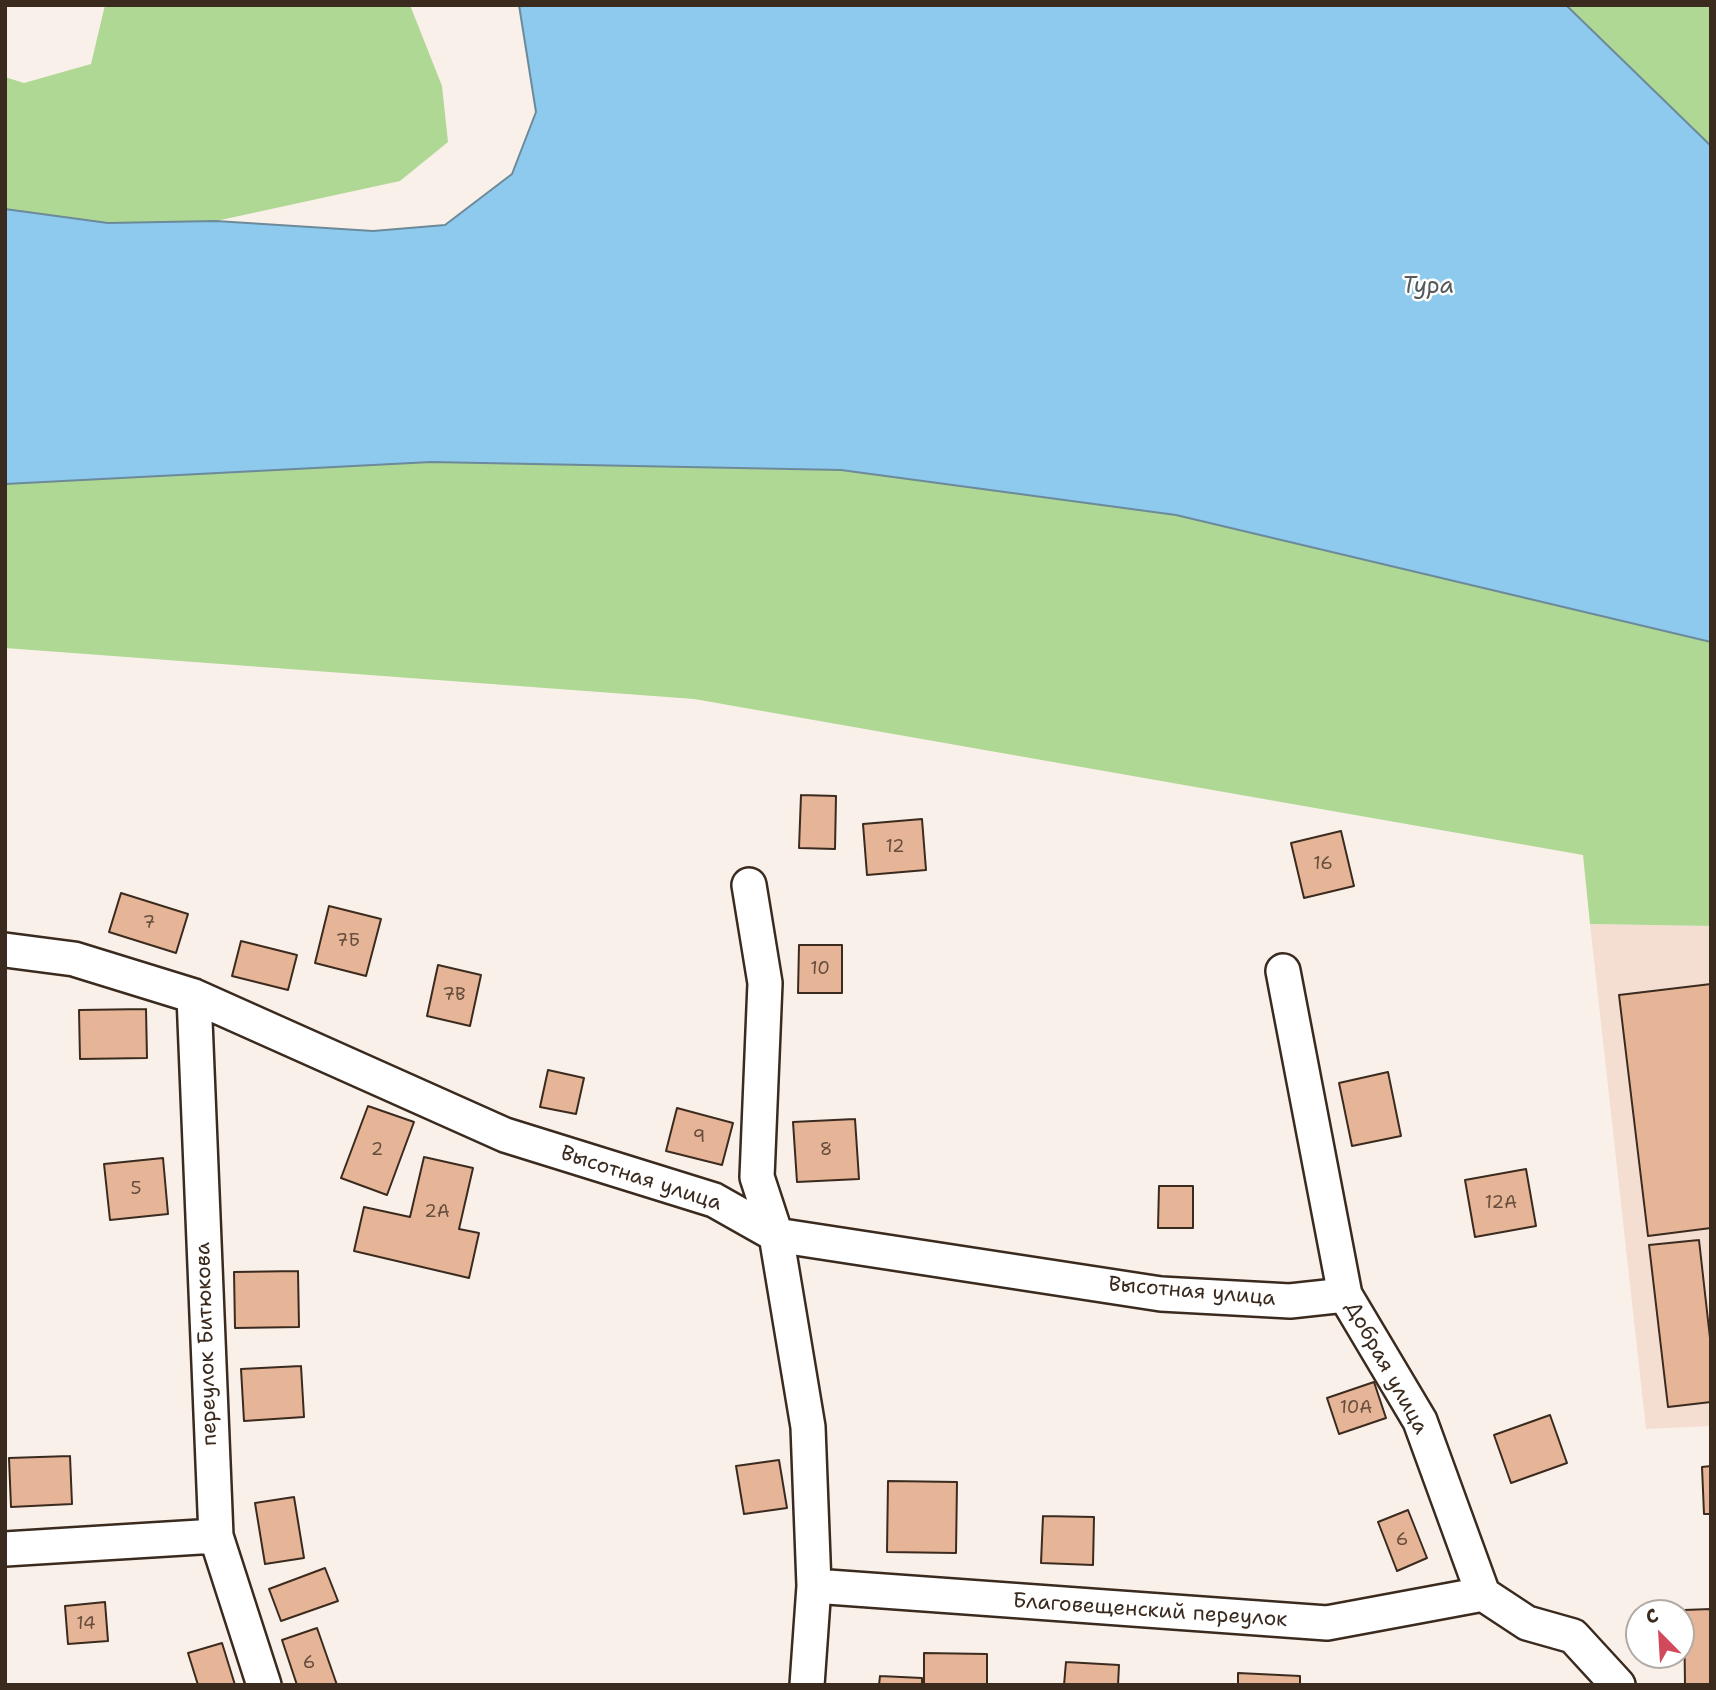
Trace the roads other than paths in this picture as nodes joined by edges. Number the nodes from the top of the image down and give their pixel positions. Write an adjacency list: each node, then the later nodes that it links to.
1 (749, 885): 5 (street)
2 (5, 950): 4 (street, Высотная улица)
3 (1283, 971): 6 (street, Добрая улица)
4 (194, 996): 5 (street, Высотная улица); 7 (street, переулок Битюкова)
5 (776, 1235): 6 (street, Высотная улица); 9 (street)
6 (1345, 1295): 10 (street, Добрая улица)
7 (216, 1536): 8 (street); 11 (street, переулок Битюкова)
8 (5, 1549)
9 (814, 1586): 10 (street, Благовещенский переулок); 12 (street)
10 (1483, 1594): 13 (street)
11 (264, 1685)
12 (807, 1685)
13 (1618, 1685)

